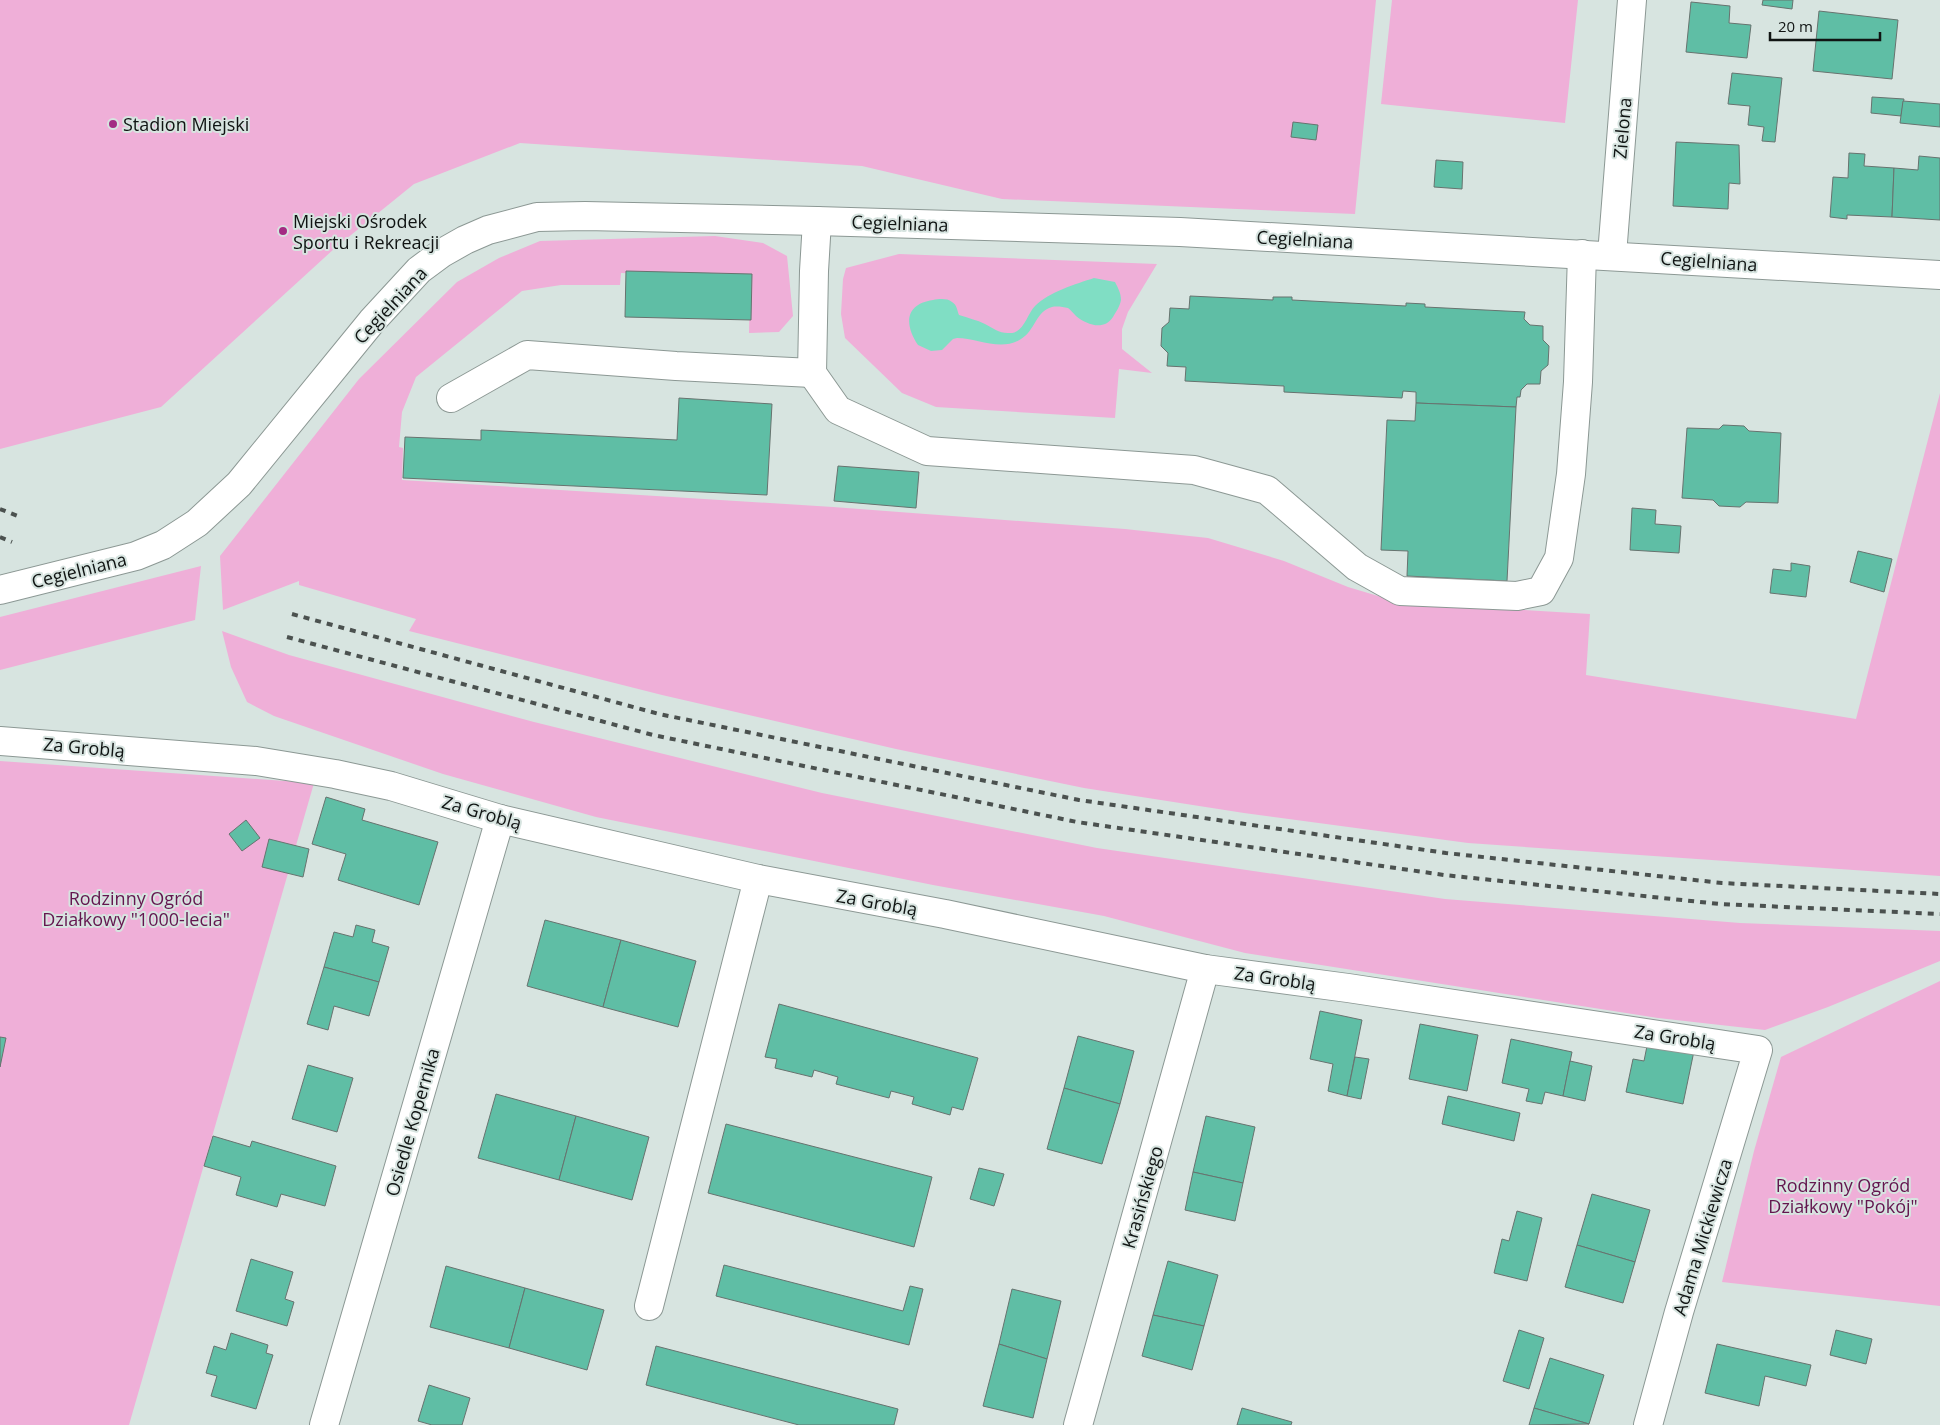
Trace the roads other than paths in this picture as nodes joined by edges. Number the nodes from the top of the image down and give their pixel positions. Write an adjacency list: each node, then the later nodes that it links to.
1 (1632, 0): 4 (street, Zielona)
2 (817, 221): 3 (street, Cegielniana); 6 (street); 8 (street, Cegielniana)
3 (1582, 254): 4 (street, Cegielniana); 6 (street)
4 (1612, 256): 5 (street, Cegielniana)
5 (1940, 275)
6 (812, 373): 7 (street)
7 (451, 398)
8 (0, 590)
9 (0, 741): 10 (street, Za Groblą)
10 (500, 819): 11 (street, Za Groblą); 15 (street, Osiedle Kopernika)
11 (758, 880): 12 (street, Za Groblą); 14 (street)
12 (1205, 969): 13 (street, Za Groblą); 16 (street, Krasińskiego)
13 (1758, 1050): 17 (street, Adama Mickiewicza)
14 (649, 1306)
15 (324, 1425)
16 (1078, 1425)
17 (1648, 1425)

